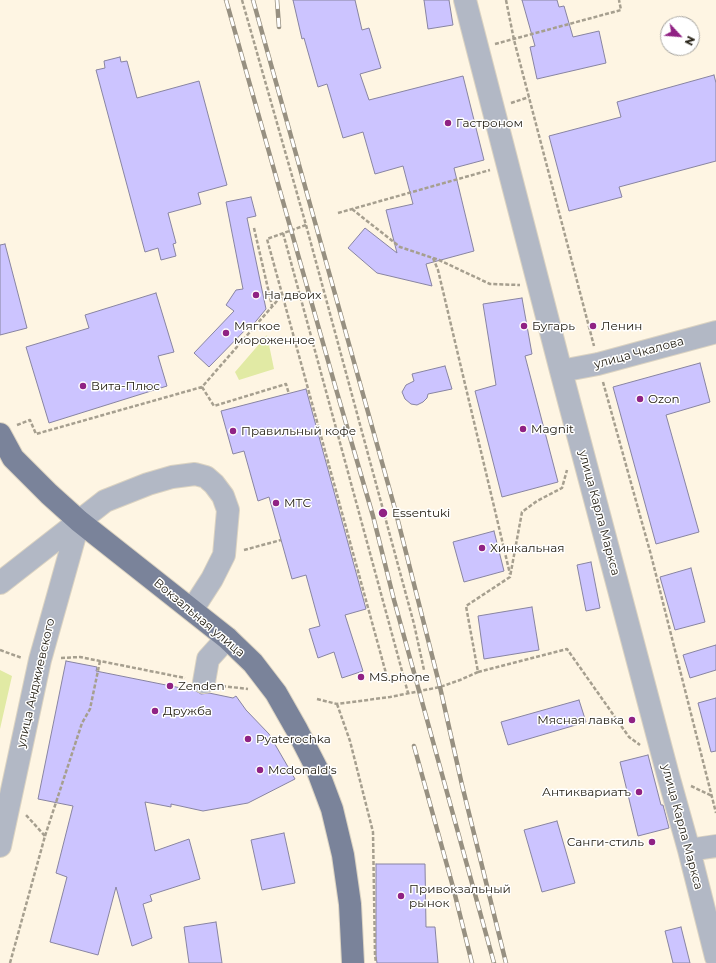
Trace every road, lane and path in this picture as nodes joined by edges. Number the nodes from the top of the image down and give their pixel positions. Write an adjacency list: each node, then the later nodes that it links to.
1 (242, 0): 10 (path)
2 (465, 0): 6 (street, улица Карла Маркса)
3 (506, 0): 5 (path)
4 (619, 0): 5 (path)
5 (514, 40): 6 (path); 18 (path)
6 (478, 48): 7 (street, улица Карла Маркса)
7 (507, 164): 8 (path); 14 (street, улица Карла Маркса)
8 (352, 209): 9 (path); 13 (path)
9 (338, 212)
10 (306, 225): 12 (path); 34 (path)
11 (254, 228): 16 (path)
12 (283, 233): 15 (path); 39 (path)
13 (433, 258): 14 (path); 27 (path)
14 (538, 283): 19 (street, улица Карла Маркса)
15 (283, 294): 16 (path); 36 (path)
16 (272, 307): 20 (path)
17 (716, 332): 18 (street, улица Чкалова)
18 (598, 364): 19 (street, улица Чкалова); 44 (path)
19 (561, 371): 48 (street, улица Карла Маркса)
20 (202, 387): 21 (path); 22 (path)
21 (289, 394)
22 (7, 430): 24 (main road, Вокзальная улица)
23 (570, 473): 27 (path)
24 (79, 521): 28 (street); 29 (main road, Вокзальная улица); 29 (street); 32 (street, улица Анджиевского)
25 (281, 540): 26 (path)
26 (265, 545)
27 (510, 577): 35 (path)
28 (0, 583)
29 (192, 610): 30 (main road, Вокзальная улица)
30 (228, 638): 37 (street); 51 (main road, Вокзальная улица)
31 (0, 650): 32 (path)
32 (40, 660): 33 (path); 46 (street, улица Анджиевского)
33 (100, 661): 37 (path); 45 (path)
34 (424, 670)
35 (478, 672): 39 (path); 42 (path)
36 (387, 677)
37 (213, 684): 38 (path)
38 (254, 690)
39 (408, 693): 41 (path)
40 (317, 699): 41 (path)
41 (337, 704): 52 (path)
42 (641, 746)
43 (28, 808): 45 (path)
44 (716, 813)
45 (45, 836): 50 (path)
46 (0, 846)
47 (716, 846): 48 (street)
48 (689, 850): 49 (street, улица Карла Маркса)
49 (716, 957)
50 (10, 963)
51 (353, 963)
52 (376, 963)

